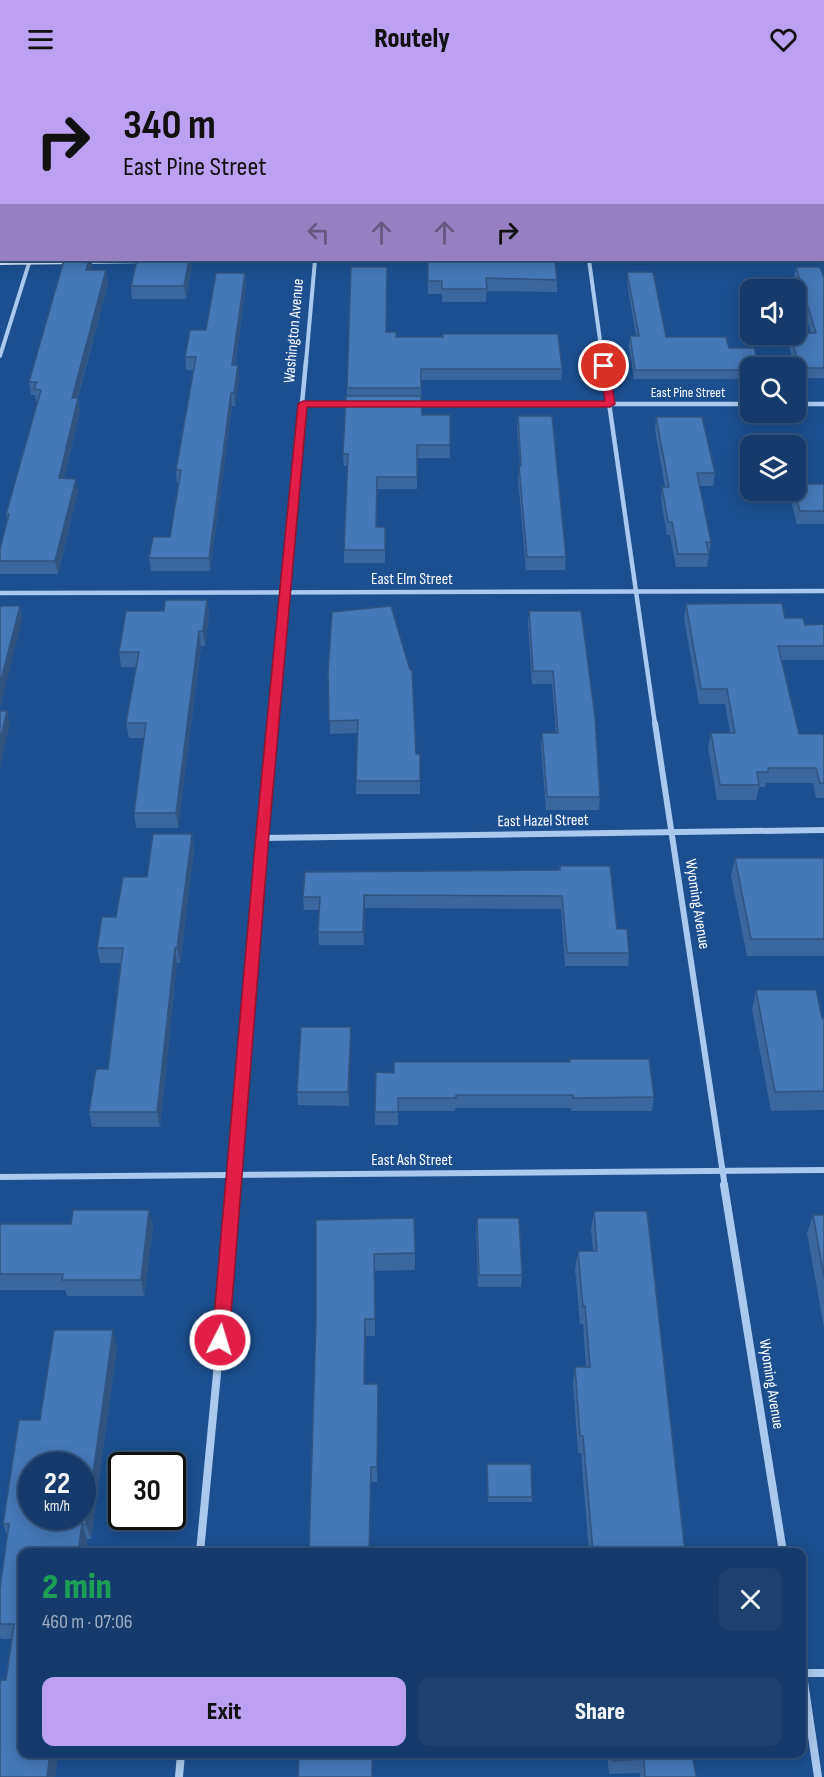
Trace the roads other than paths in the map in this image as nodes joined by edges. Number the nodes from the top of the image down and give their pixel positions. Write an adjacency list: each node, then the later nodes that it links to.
1 (29, 261): 2 (street); 5 (street); 6 (street)
2 (157, 261)
3 (315, 261): 7 (street, Washington Avenue)
4 (589, 261): 10 (street, Wyoming Avenue)
5 (0, 263)
6 (0, 356)
7 (303, 404): 8 (street); 15 (street, Washington Avenue)
8 (362, 404)
9 (409, 404): 10 (street, East Pine Street)
10 (610, 404): 11 (street, East Pine Street); 16 (street, Wyoming Avenue)
11 (740, 404)
12 (806, 404): 13 (street)
13 (824, 404)
14 (824, 591): 16 (street, East Elm Street)
15 (286, 592): 16 (street, East Elm Street); 17 (street, East Elm Street); 20 (street, Washington Avenue)
16 (637, 592): 19 (street, Wyoming Avenue)
17 (0, 593)
18 (824, 830): 19 (street, East Hazel Street)
19 (670, 832): 20 (street, East Hazel Street); 22 (street, Wyoming Avenue)
20 (262, 838): 23 (street, Washington Avenue)
21 (824, 1170): 22 (street, East Ash Street)
22 (722, 1171): 23 (street, East Ash Street); 26 (street, Wyoming Avenue)
23 (236, 1174): 24 (street, East Ash Street); 25 (street, Washington Avenue)
24 (0, 1177)
25 (200, 1548)
26 (782, 1548)
27 (806, 1673): 28 (street)
28 (824, 1673)
29 (806, 1694): 32 (street)
30 (181, 1758): 31 (street)
31 (179, 1777)
32 (818, 1777)

